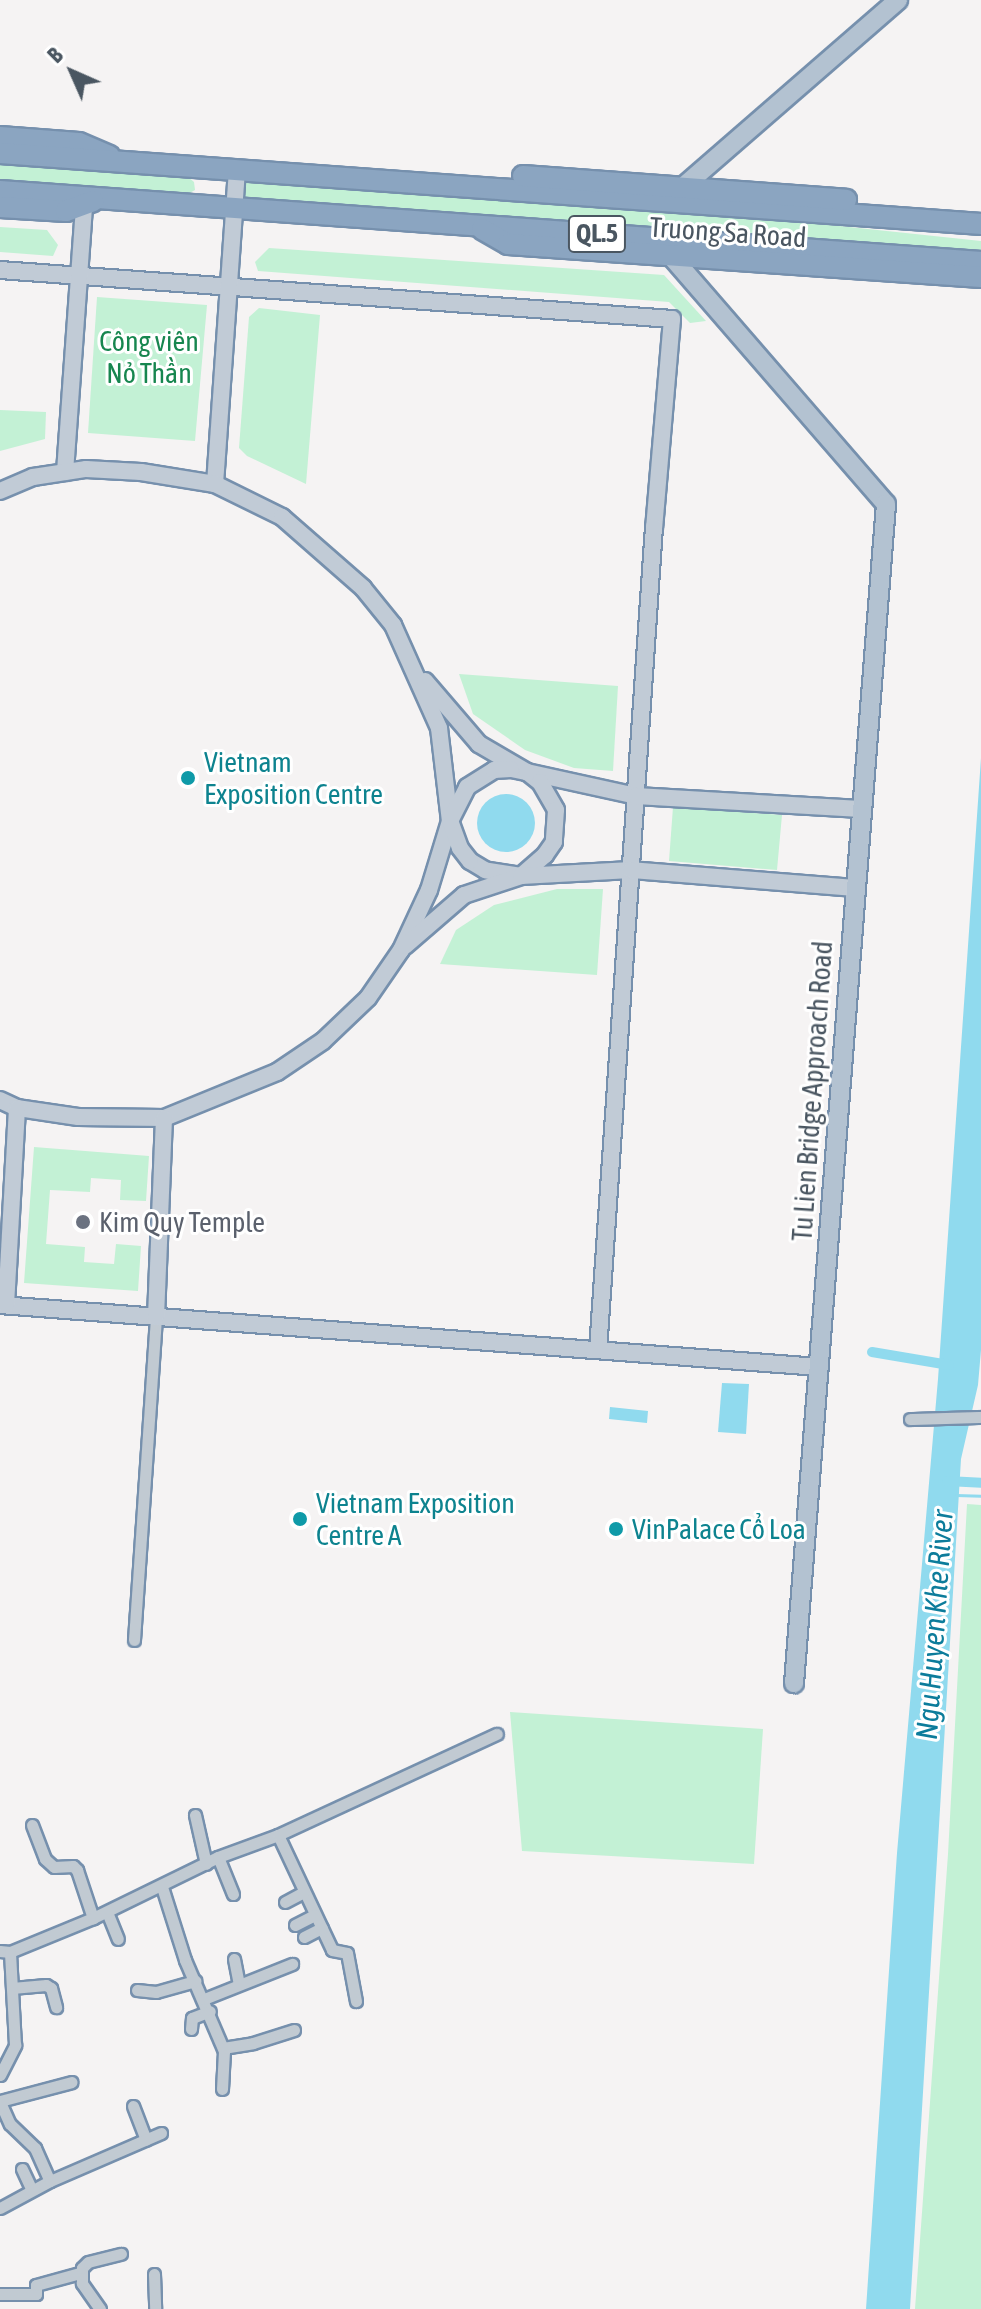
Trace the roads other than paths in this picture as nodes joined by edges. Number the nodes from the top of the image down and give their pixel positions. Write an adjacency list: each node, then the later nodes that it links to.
1 (898, 0): 7 (main road)
2 (0, 137): 3 (highway, Truong Sa Road / QL.5)
3 (25, 147): 4 (highway, Truong Sa Road / QL.5); 5 (highway, Truong Sa Road / QL.5)
4 (0, 153)
5 (237, 170): 6 (highway, Truong Sa Road / QL.5); 10 (street)
6 (488, 187): 7 (highway, Truong Sa Road / QL.5); 12 (highway, Truong Sa Road / QL.5)
7 (683, 187): 11 (highway, Truong Sa Road / QL.5)
8 (5, 199): 9 (highway, Truong Sa Road / QL.5)
9 (92, 202): 10 (highway, Truong Sa Road / QL.5); 17 (street)
10 (235, 208): 13 (highway, Truong Sa Road / QL.5); 19 (street)
11 (981, 213)
12 (981, 224)
13 (475, 226): 14 (highway, Truong Sa Road / QL.5); 15 (highway, Truong Sa Road / QL.5)
14 (671, 256): 18 (highway, Truong Sa Road / QL.5); 26 (main road, Tu Lien Bridge Approach Road)
15 (981, 262)
16 (0, 270): 17 (street)
17 (79, 276): 19 (street); 20 (street)
18 (981, 277)
19 (230, 287): 21 (street); 25 (street)
20 (65, 472): 21 (street); 22 (street)
21 (215, 484): 23 (street)
22 (0, 491)
23 (417, 671): 24 (street); 27 (street)
24 (527, 772): 25 (street); 27 (street); 29 (street)
25 (636, 796): 26 (street); 28 (street)
26 (861, 809): 30 (main road, Tu Lien Bridge Approach Road)
27 (450, 821): 29 (street); 31 (street)
28 (631, 870): 29 (street); 30 (street); 37 (street)
29 (521, 876): 31 (street)
30 (856, 888): 38 (main road, Tu Lien Bridge Approach Road)
31 (401, 950): 34 (street)
32 (0, 1100): 33 (street)
33 (17, 1108): 34 (street); 35 (street)
34 (164, 1118): 36 (street)
35 (3, 1305): 36 (street)
36 (156, 1317): 37 (street); 41 (street)
37 (598, 1350): 38 (street)
38 (819, 1367): 42 (main road, Tu Lien Bridge Approach Road)
39 (981, 1417): 40 (street)
40 (910, 1419)
41 (134, 1640)
42 (794, 1683)
43 (497, 1734): 46 (street)
44 (195, 1815): 48 (street)
45 (32, 1825): 55 (street)
46 (278, 1835): 47 (street); 50 (street)
47 (218, 1857): 48 (street); 51 (street)
48 (206, 1864): 49 (street)
49 (162, 1887): 53 (street); 63 (street)
50 (304, 1892): 52 (street); 54 (street)
51 (233, 1894)
52 (285, 1902)
53 (107, 1912): 55 (street); 59 (street)
54 (315, 1915): 56 (street); 57 (street)
55 (93, 1918): 60 (street)
56 (295, 1925)
57 (322, 1928): 58 (street); 68 (street)
58 (304, 1937)
59 (118, 1939)
60 (5, 1952): 65 (street)
61 (234, 1959): 64 (street)
62 (292, 1964): 64 (street)
63 (195, 1981): 66 (street); 67 (street)
64 (239, 1984): 67 (street)
65 (12, 1988): 69 (street); 74 (street)
66 (137, 1990)
67 (204, 1999): 70 (street)
68 (356, 2001)
69 (56, 2007)
70 (210, 2011): 71 (street); 73 (street)
71 (191, 2029)
72 (294, 2030): 73 (street)
73 (223, 2048): 76 (street)
74 (2, 2068)
75 (72, 2082): 77 (street)
76 (222, 2089)
77 (0, 2101): 79 (street)
78 (133, 2106): 81 (street)
79 (5, 2127): 83 (street)
80 (161, 2133): 81 (street)
81 (146, 2140): 83 (street)
82 (22, 2169): 84 (street)
83 (50, 2181): 84 (street)
84 (32, 2190): 85 (street)
85 (0, 2208)
86 (121, 2254): 87 (street)
87 (80, 2273): 89 (street); 90 (street)
88 (154, 2274): 91 (street)
89 (0, 2294)
90 (100, 2309)
91 (155, 2309)

